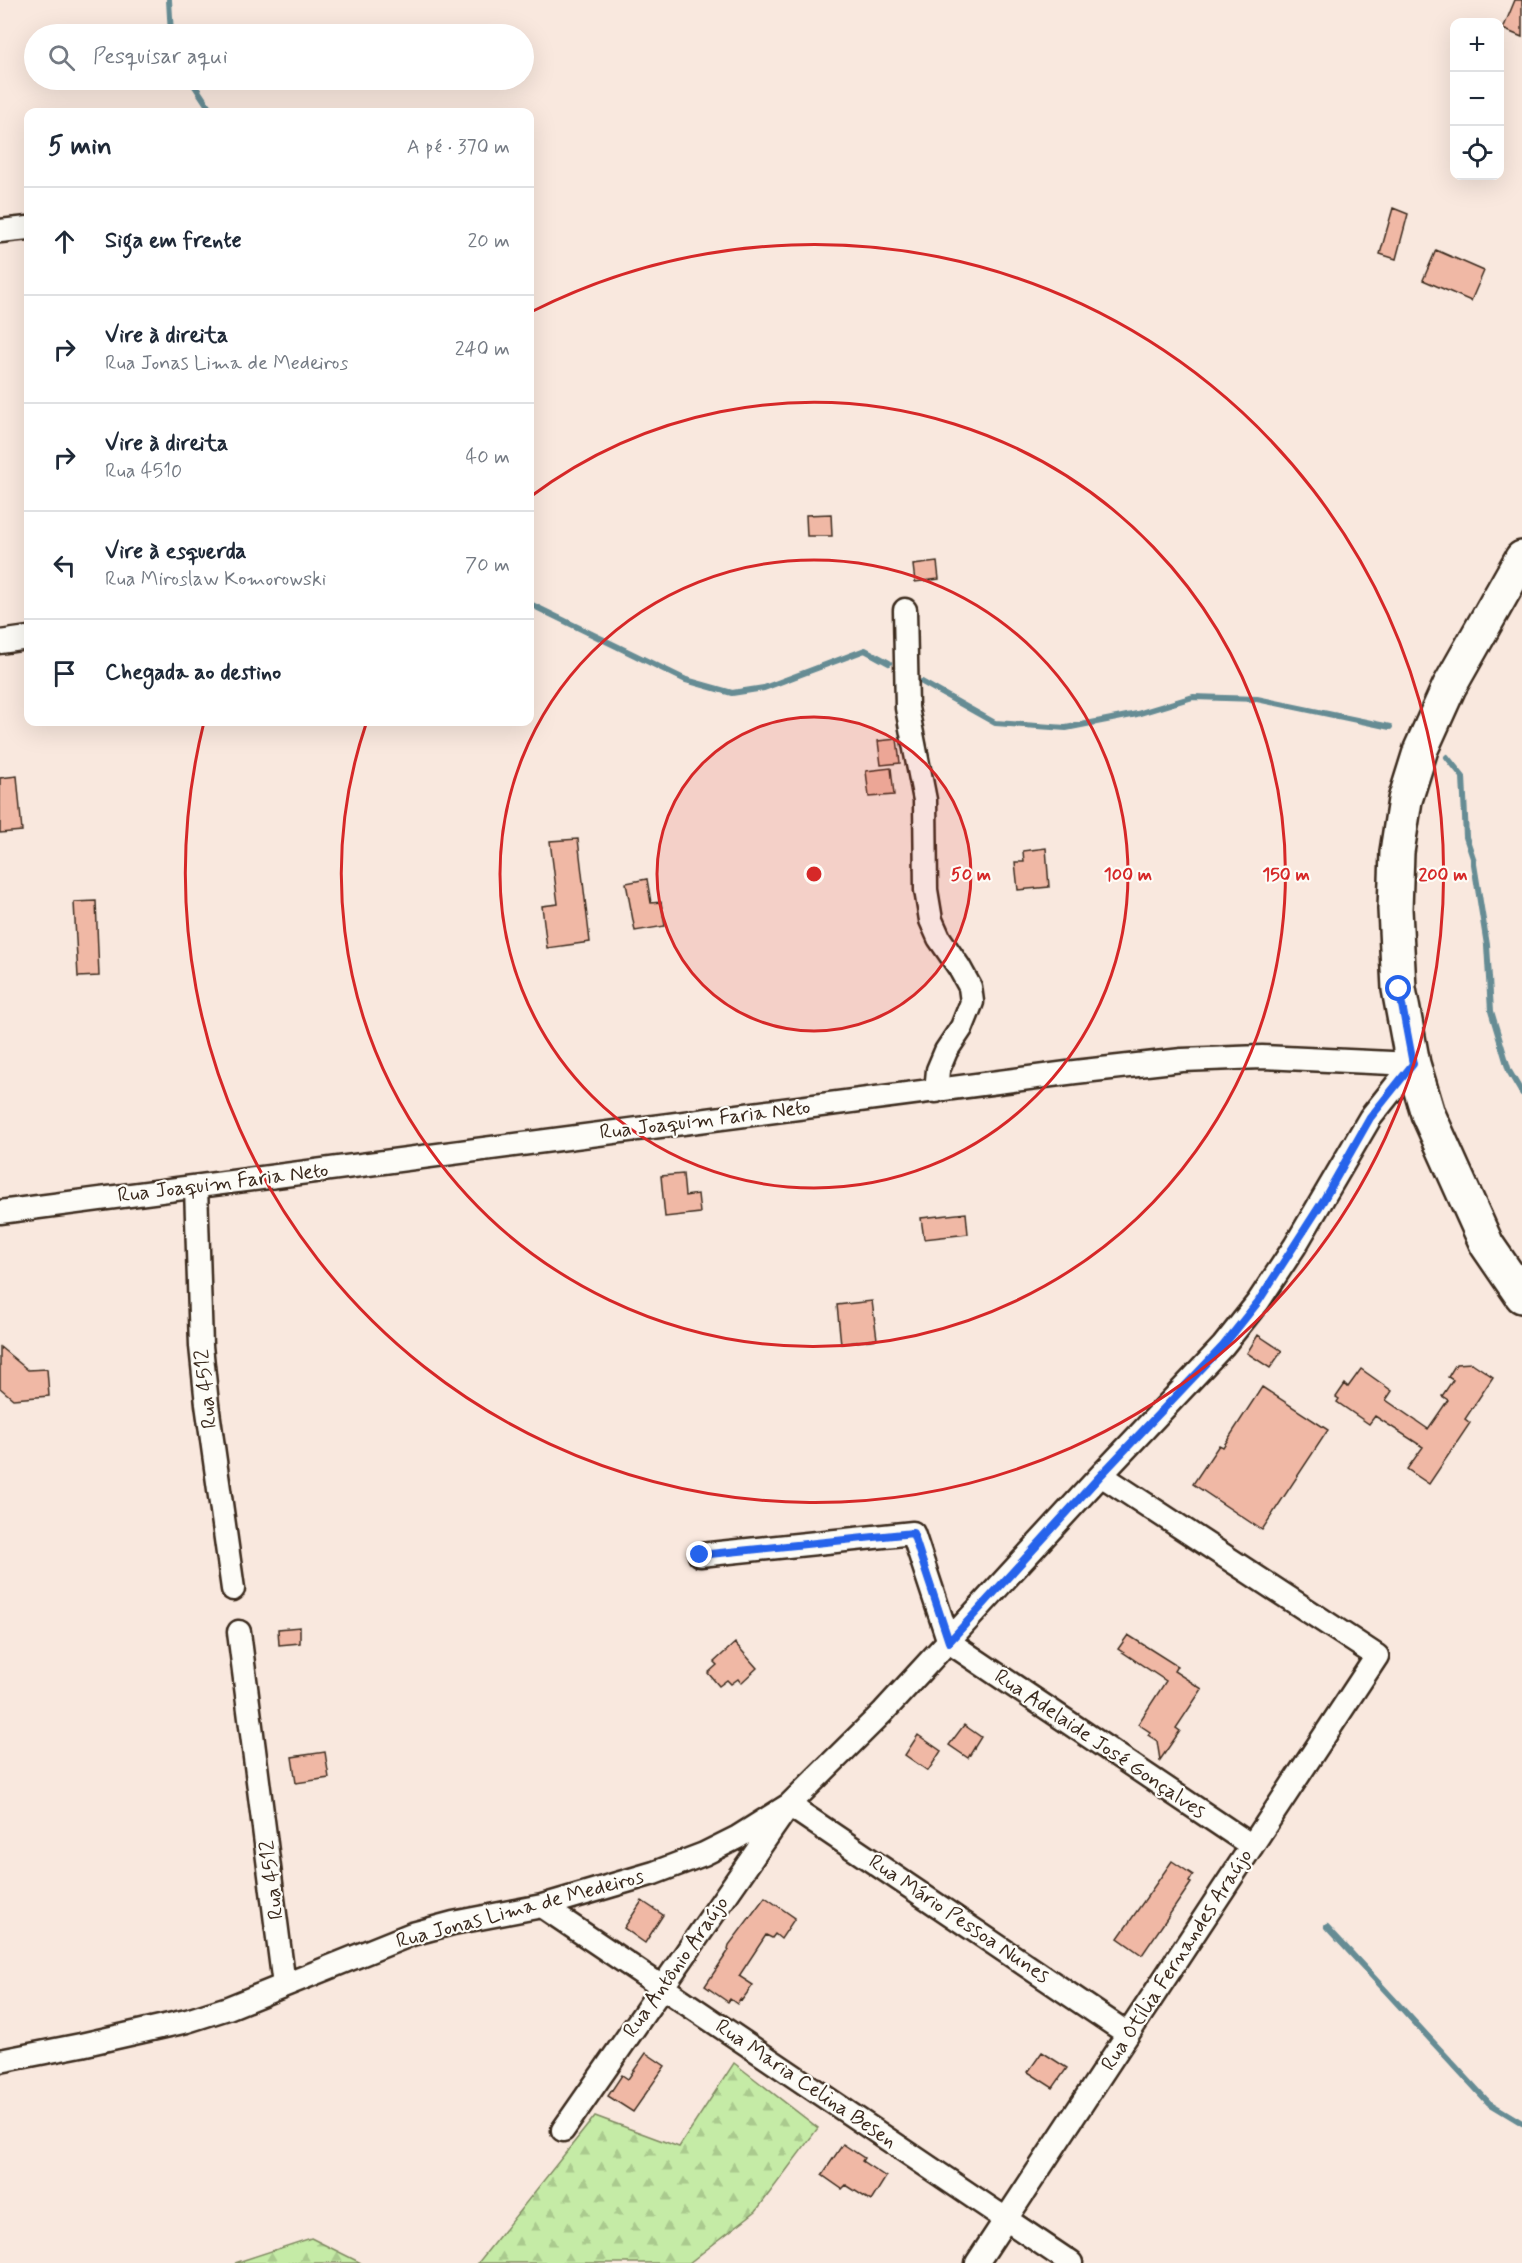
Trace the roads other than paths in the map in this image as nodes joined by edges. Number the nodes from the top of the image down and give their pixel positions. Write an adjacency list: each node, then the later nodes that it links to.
1 (24, 228): 2 (street)
2 (0, 231)
3 (1522, 558): 7 (main road)
4 (905, 610): 8 (street)
5 (24, 639): 6 (street)
6 (0, 642)
7 (1413, 1064): 8 (street, Rua Joaquim Faria Neto); 11 (main road); 12 (street, Rua Jonas Lima de Medeiros)
8 (936, 1090): 9 (street, Rua Joaquim Faria Neto)
9 (196, 1187): 10 (street, Rua Joaquim Faria Neto); 14 (street, Rua 4512)
10 (0, 1212)
11 (1522, 1296)
12 (1101, 1475): 16 (street, Rua Jonas Lima de Medeiros); 18 (street, Rua Otília Fernandes Araújo)
13 (700, 1555): 16 (street)
14 (233, 1589)
15 (239, 1632): 20 (street, Rua 4512)
16 (949, 1642): 17 (street, Rua Jonas Lima de Medeiros); 18 (street, Rua Adelaide José Gonçalves)
17 (789, 1805): 19 (street, Rua Jonas Lima de Medeiros); 21 (street, Rua Antônio Araújo); 22 (street, Rua Mário Pessoa Nunes)
18 (1252, 1846): 22 (street, Rua Otília Fernandes Araújo)
19 (542, 1906): 20 (street, Rua Jonas Lima de Medeiros); 21 (street, Rua Maria Celina Besen)
20 (284, 1985): 23 (street, Rua Jonas Lima de Medeiros)
21 (662, 1987): 24 (street, Rua Antônio Araújo); 25 (street, Rua Maria Celina Besen)
22 (1128, 2034): 25 (street, Rua Otília Fernandes Araújo)
23 (0, 2061)
24 (563, 2130)
25 (1006, 2219): 26 (street, Rua Otília Fernandes Araújo); 27 (street, Rua Maria Celina Besen)
26 (977, 2263)
27 (1071, 2263)

